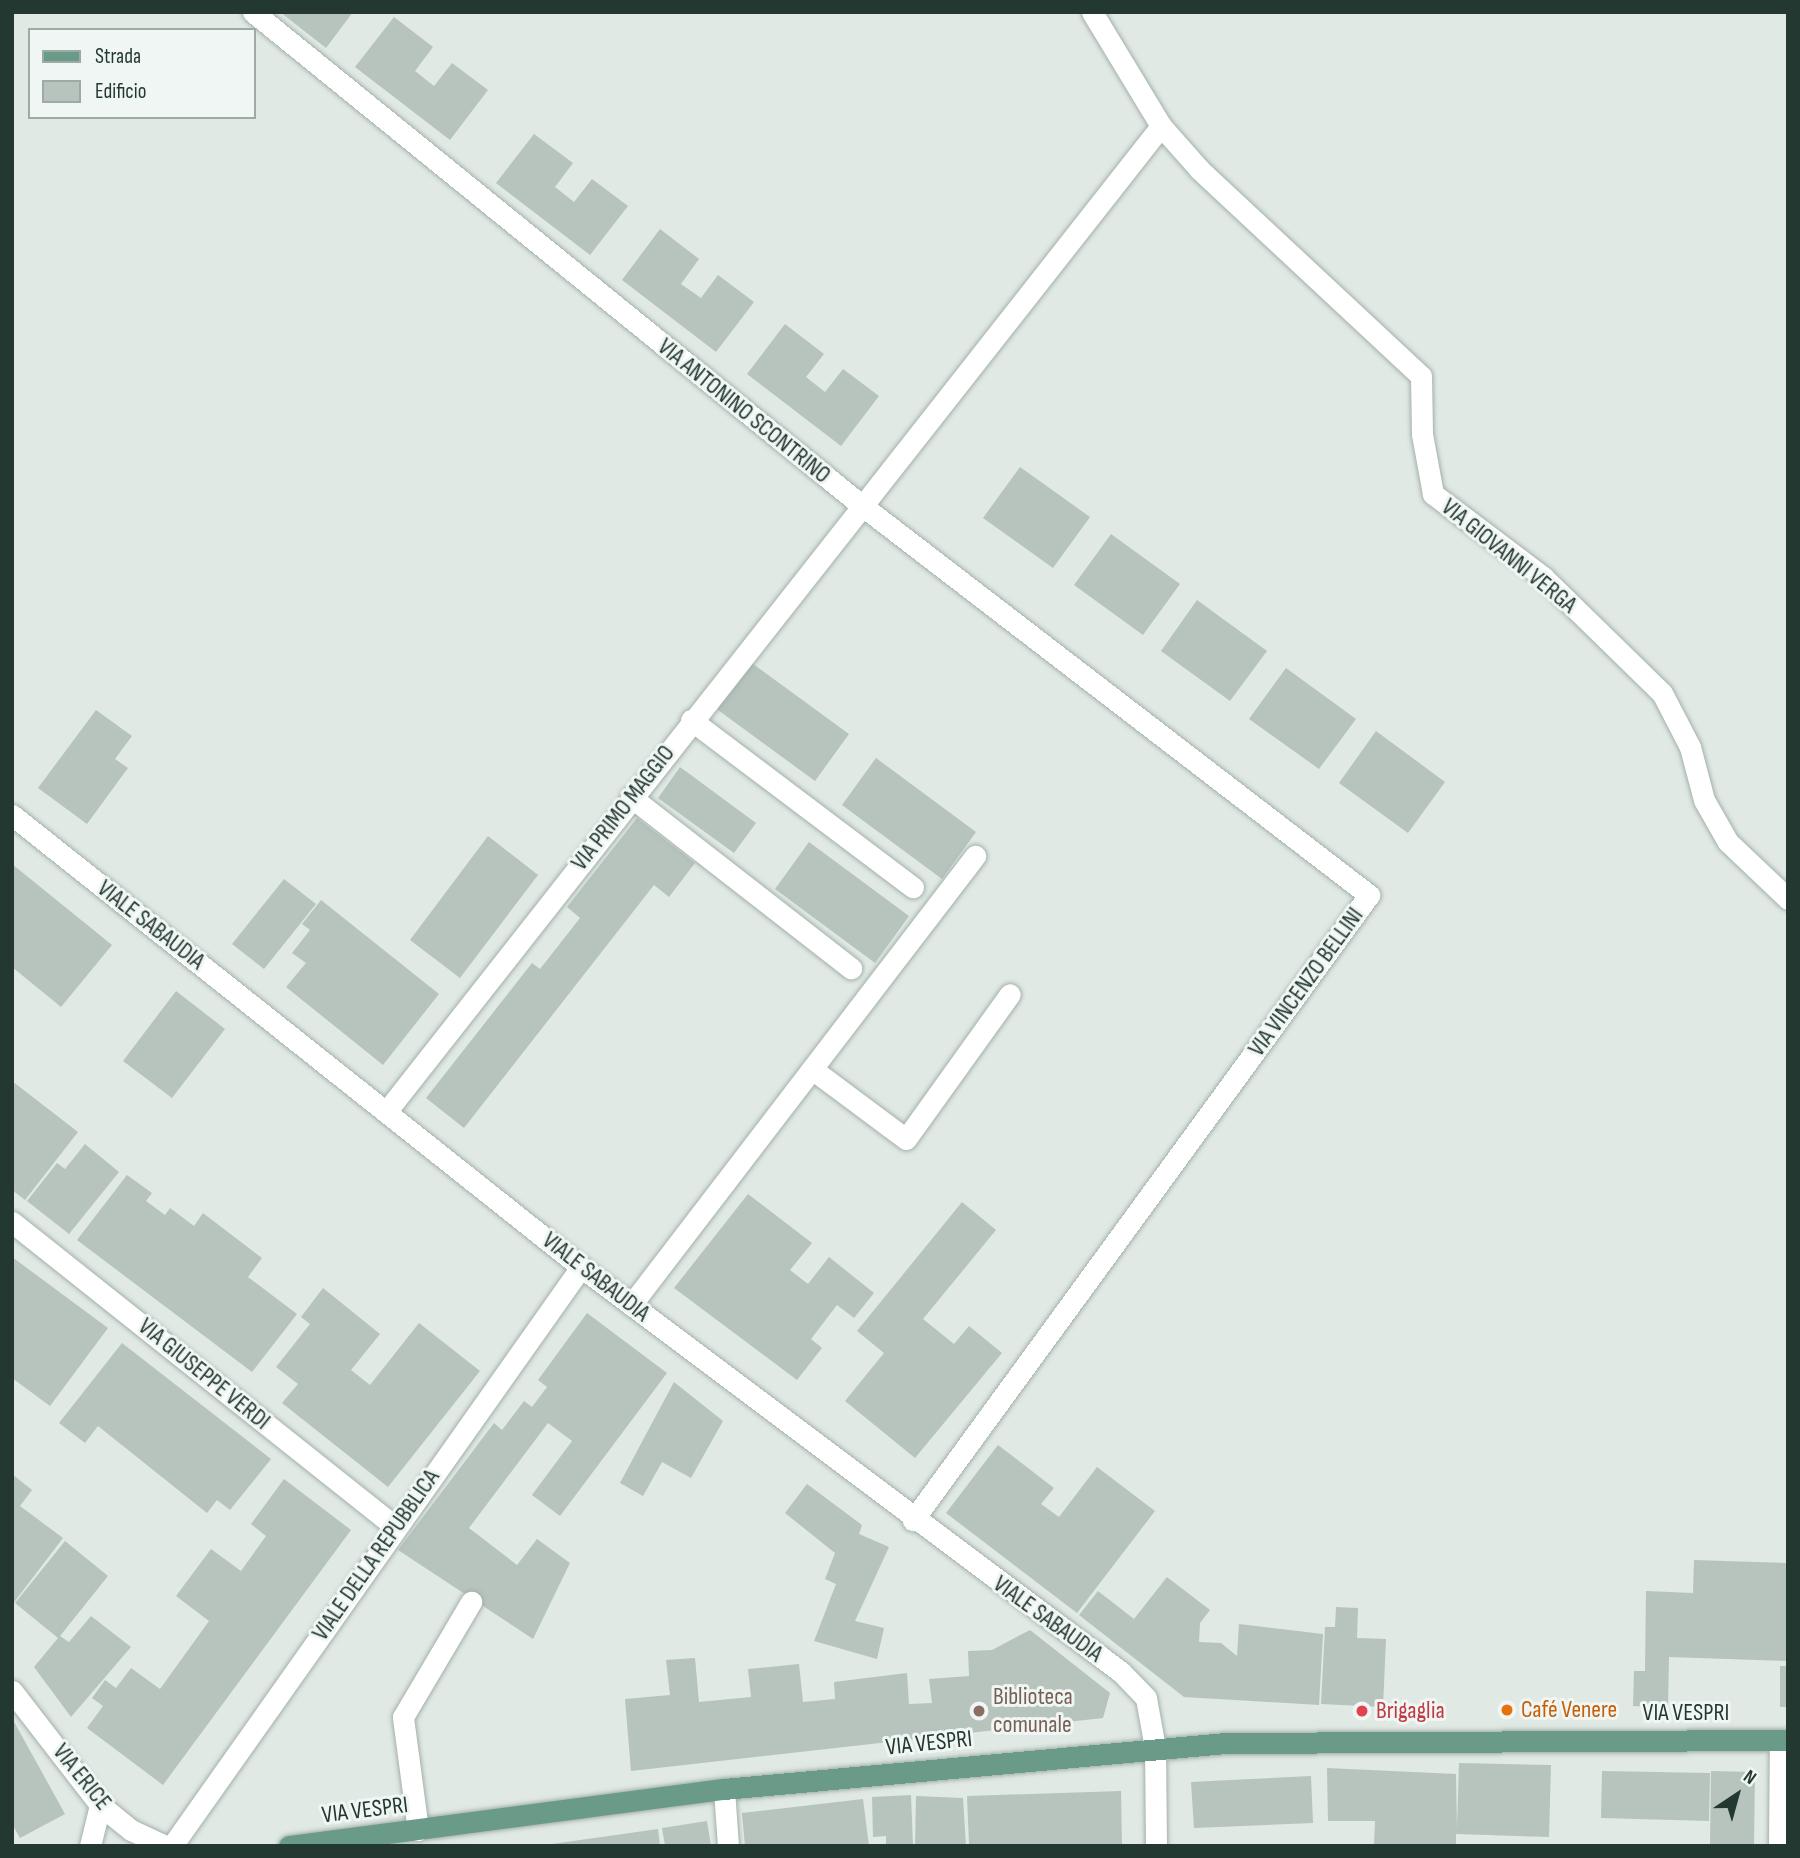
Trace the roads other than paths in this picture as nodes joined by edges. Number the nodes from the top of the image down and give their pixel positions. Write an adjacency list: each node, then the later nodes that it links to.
1 (253, 12): 4 (street, VIA ANTONINO SCONTRINO)
2 (1092, 12): 3 (street, VIA GIOVANNI VERGA)
3 (1161, 126): 4 (street); 10 (street, VIA GIOVANNI VERGA)
4 (860, 504): 5 (street, VIA PRIMO MAGGIO); 18 (street, VIA VINCENZO BELLINI)
5 (691, 720): 6 (street, VIA PRIMO MAGGIO); 9 (street)
6 (631, 797): 11 (street); 14 (street, VIA PRIMO MAGGIO)
7 (12, 815): 14 (street, VIALE SABAUDIA)
8 (975, 856): 13 (street)
9 (913, 887)
10 (1788, 899)
11 (850, 968)
12 (1010, 994): 13 (street)
13 (812, 1069): 17 (street)
14 (386, 1112): 16 (street, VIALE SABAUDIA)
15 (12, 1222): 19 (street, VIA GIUSEPPE VERDI)
16 (581, 1267): 17 (street, VIALE SABAUDIA); 19 (street, VIALE DELLA REPUBBLICA)
17 (631, 1305): 18 (street, VIALE SABAUDIA)
18 (913, 1520): 23 (street, VIALE SABAUDIA)
19 (396, 1527): 29 (street, VIALE DELLA REPUBBLICA)
20 (471, 1602): 26 (street)
21 (12, 1690): 25 (street, VIA ERICE)
22 (1784, 1740): 23 (main road, VIA VESPRI); 33 (street)
23 (1155, 1748): 24 (main road, VIA VESPRI); 32 (street, VIALE SABAUDIA)
24 (724, 1789): 26 (main road, VIA VESPRI); 31 (street)
25 (100, 1805): 27 (street); 28 (street, VIA ERICE)
26 (418, 1830): 30 (main road, VIA VESPRI)
27 (90, 1846)
28 (165, 1846)
29 (172, 1846)
30 (289, 1846)
31 (727, 1846)
32 (1156, 1846)
33 (1779, 1846)

